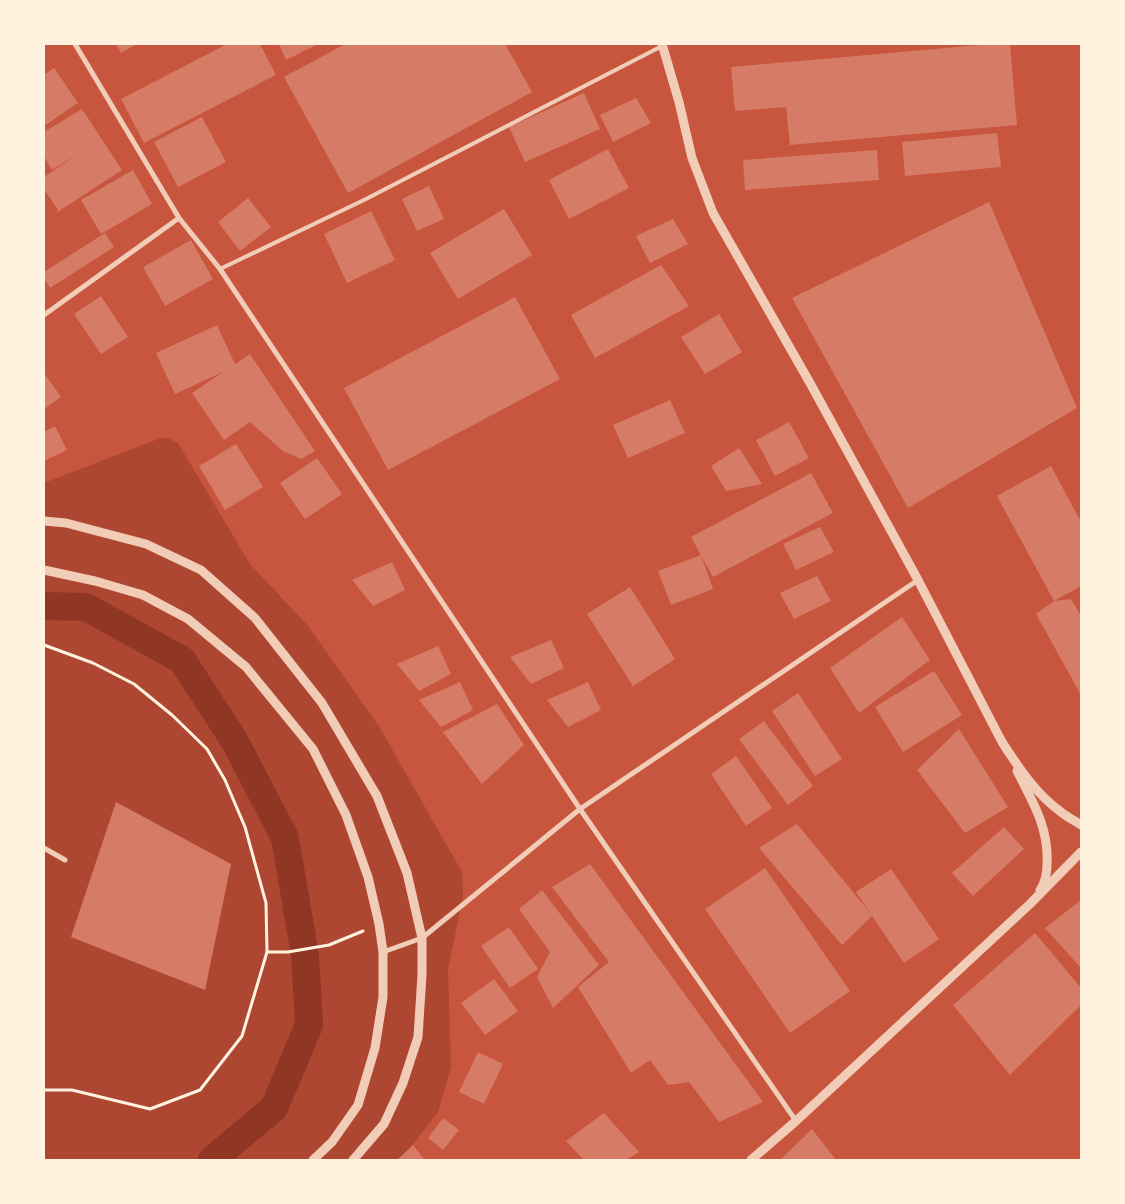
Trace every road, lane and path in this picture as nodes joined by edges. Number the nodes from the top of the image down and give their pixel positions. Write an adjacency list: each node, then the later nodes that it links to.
1 (74, 44): 3 (street)
2 (662, 44): 4 (lane); 8 (street)
3 (179, 218): 4 (street); 5 (street)
4 (220, 269): 11 (street)
5 (44, 315)
6 (44, 521): 18 (street)
7 (44, 570): 17 (street)
8 (918, 580): 10 (street); 11 (street)
9 (44, 645): 19 (path)
10 (1002, 742): 12 (street); 16 (street)
11 (580, 809): 18 (street); 22 (street)
12 (1081, 825)
13 (44, 848): 15 (street)
14 (1081, 852): 16 (street)
15 (65, 860)
16 (1030, 904): 22 (street)
17 (379, 924): 19 (path); 20 (street)
18 (422, 938): 20 (street); 24 (street)
19 (267, 952): 21 (path)
20 (383, 952): 23 (street)
21 (44, 1090)
22 (796, 1121): 25 (street)
23 (313, 1160)
24 (353, 1160)
25 (752, 1160)

